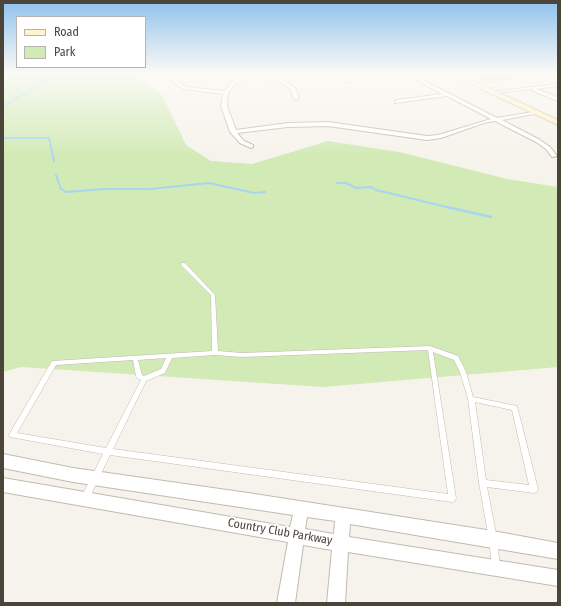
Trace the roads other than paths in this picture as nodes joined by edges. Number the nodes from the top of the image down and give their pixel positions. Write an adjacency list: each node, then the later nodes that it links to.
1 (225, 101): 9 (street)
2 (402, 101): 5 (street)
3 (459, 101): 7 (street)
4 (513, 101): 6 (main road)
5 (397, 102)
6 (536, 112): 7 (street); 8 (main road)
7 (494, 119): 9 (street); 11 (street)
8 (558, 123)
9 (233, 132): 10 (street)
10 (251, 146)
11 (554, 156)
12 (183, 264): 14 (lane)
13 (430, 348): 14 (lane); 18 (lane); 19 (lane)
14 (215, 353): 15 (lane)
15 (170, 356): 16 (lane); 17 (lane)
16 (135, 358): 17 (lane); 19 (lane)
17 (144, 379): 19 (lane)
18 (471, 399): 22 (lane); 22 (lane)
19 (108, 452): 21 (lane)
20 (3, 461): 21 (street)
21 (94, 478): 24 (lane); 25 (street)
22 (483, 483): 28 (lane)
23 (3, 485): 24 (street, Country Club Parkway)
24 (85, 499): 27 (street, Country Club Parkway)
25 (301, 509): 26 (street); 27 (street)
26 (343, 515): 28 (street); 29 (street)
27 (298, 536): 29 (street, Country Club Parkway); 33 (street)
28 (493, 539): 30 (street); 31 (lane)
29 (341, 543): 31 (street, Country Club Parkway); 34 (street)
30 (558, 551)
31 (496, 568): 32 (street, Country Club Parkway)
32 (558, 578)
33 (286, 603)
34 (336, 603)

